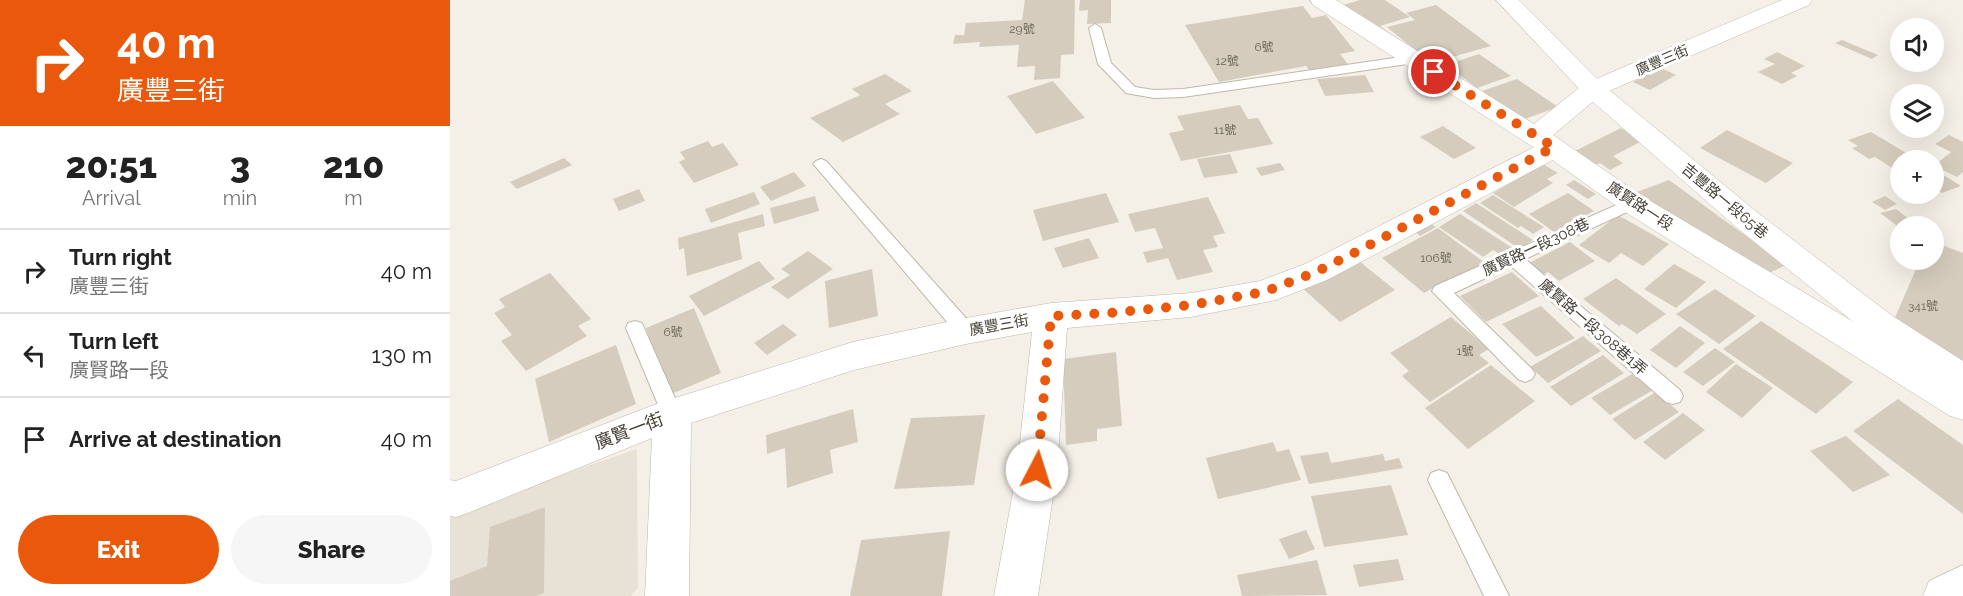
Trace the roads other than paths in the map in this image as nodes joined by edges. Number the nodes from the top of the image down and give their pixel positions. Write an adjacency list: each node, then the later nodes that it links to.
1 (1321, 0): 5 (street, 廣賢路一段)
2 (1507, 0): 6 (street, 吉豐路一段65巷)
3 (1801, 0): 6 (street, 廣豐三街)
4 (1095, 28): 5 (lane)
5 (1414, 59): 7 (street, 廣賢路一段)
6 (1593, 89): 7 (street, 廣豐三街); 15 (street, 吉豐路一段65巷)
7 (1544, 142): 9 (street, 廣賢路一段); 11 (street, 廣豐三街)
8 (821, 164): 13 (lane)
9 (1632, 203): 10 (lane, 廣賢路一段308巷); 17 (street, 廣賢路一段)
10 (1513, 258): 14 (lane, 廣賢路一段308巷); 16 (lane, 廣賢路一段308巷1弄)
11 (1051, 316): 13 (street, 廣豐三街); 23 (street)
12 (634, 328): 18 (lane)
13 (966, 331): 18 (street, 廣豐三街)
14 (1526, 374)
15 (1963, 379)
16 (1672, 396)
17 (1963, 405)
18 (672, 414): 20 (street, 廣賢一街); 22 (street, 廣賢一街)
19 (1439, 480): 24 (lane)
20 (450, 498)
21 (1963, 586): 25 (street)
22 (667, 596)
23 (1016, 596)
24 (1497, 596)
25 (1945, 596)

